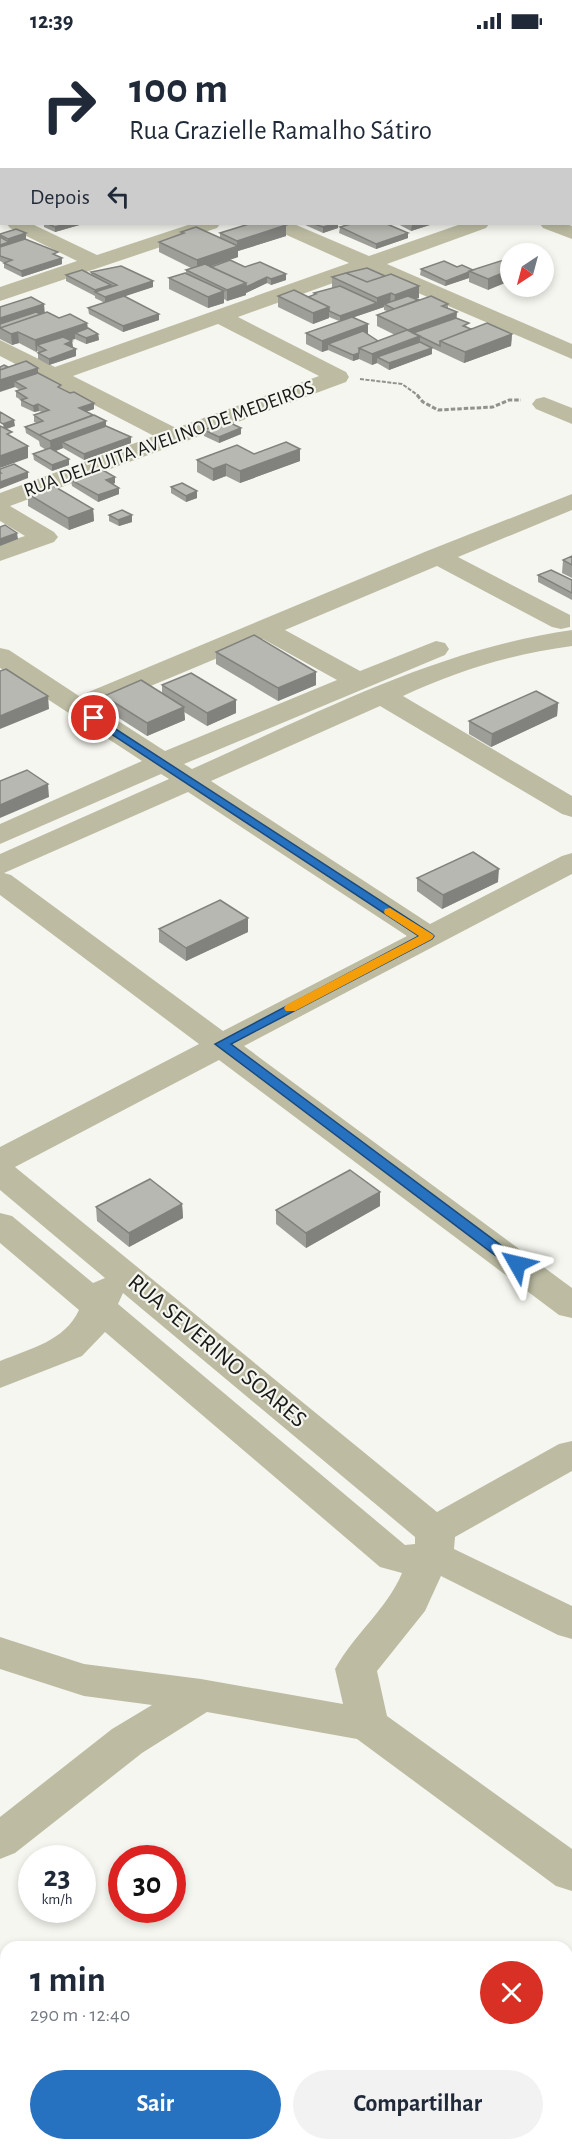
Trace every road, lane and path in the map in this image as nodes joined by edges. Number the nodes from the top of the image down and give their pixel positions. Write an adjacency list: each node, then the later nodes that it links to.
1 (19, 225): 7 (street)
2 (207, 225): 7 (street)
3 (280, 225): 8 (street)
4 (476, 225): 8 (street)
5 (552, 225): 6 (street)
6 (572, 233)
7 (95, 262): 9 (street)
8 (368, 262): 10 (street); 12 (street)
9 (0, 294)
10 (219, 316): 13 (street); 14 (street)
11 (0, 347): 13 (street)
12 (572, 352)
13 (56, 374): 17 (street)
14 (338, 377): 15 (path); 17 (street, RUA DELZUITA AVELINO DE MEDEIROS)
15 (544, 404): 16 (street)
16 (572, 417)
17 (176, 438): 18 (street, RUA DELZUITA AVELINO DE MEDEIROS)
18 (0, 501)
19 (572, 501): 22 (street)
20 (0, 510): 21 (street)
21 (0, 553)
22 (436, 556): 23 (street); 24 (street)
23 (568, 626): 26 (street); 27 (street)
24 (265, 629): 26 (street); 28 (street)
25 (0, 656): 28 (street)
26 (356, 680): 29 (street)
27 (382, 695): 30 (street); 31 (street)
28 (76, 707): 29 (street)
29 (164, 762): 30 (street); 32 (street)
30 (189, 779): 34 (street); 36 (street)
31 (572, 808)
32 (0, 835)
33 (572, 862): 36 (street)
34 (0, 865)
35 (0, 881): 37 (street)
36 (428, 936): 37 (street)
37 (222, 1044): 38 (street); 43 (street)
38 (0, 1161)
39 (0, 1172): 41 (street, RUA SEVERINO SOARES)
40 (0, 1224): 42 (street, RUA SEVERINO SOARES)
41 (118, 1269): 42 (street); 46 (street, RUA SEVERINO SOARES)
42 (98, 1306): 44 (street); 46 (street, RUA SEVERINO SOARES)
43 (572, 1306)
44 (0, 1375)
45 (572, 1454): 46 (street)
46 (419, 1547): 47 (street); 50 (street)
47 (572, 1624)
48 (0, 1653): 49 (street)
49 (201, 1695): 50 (street); 51 (street)
50 (368, 1725): 52 (street)
51 (0, 1840)
52 (572, 1873)

